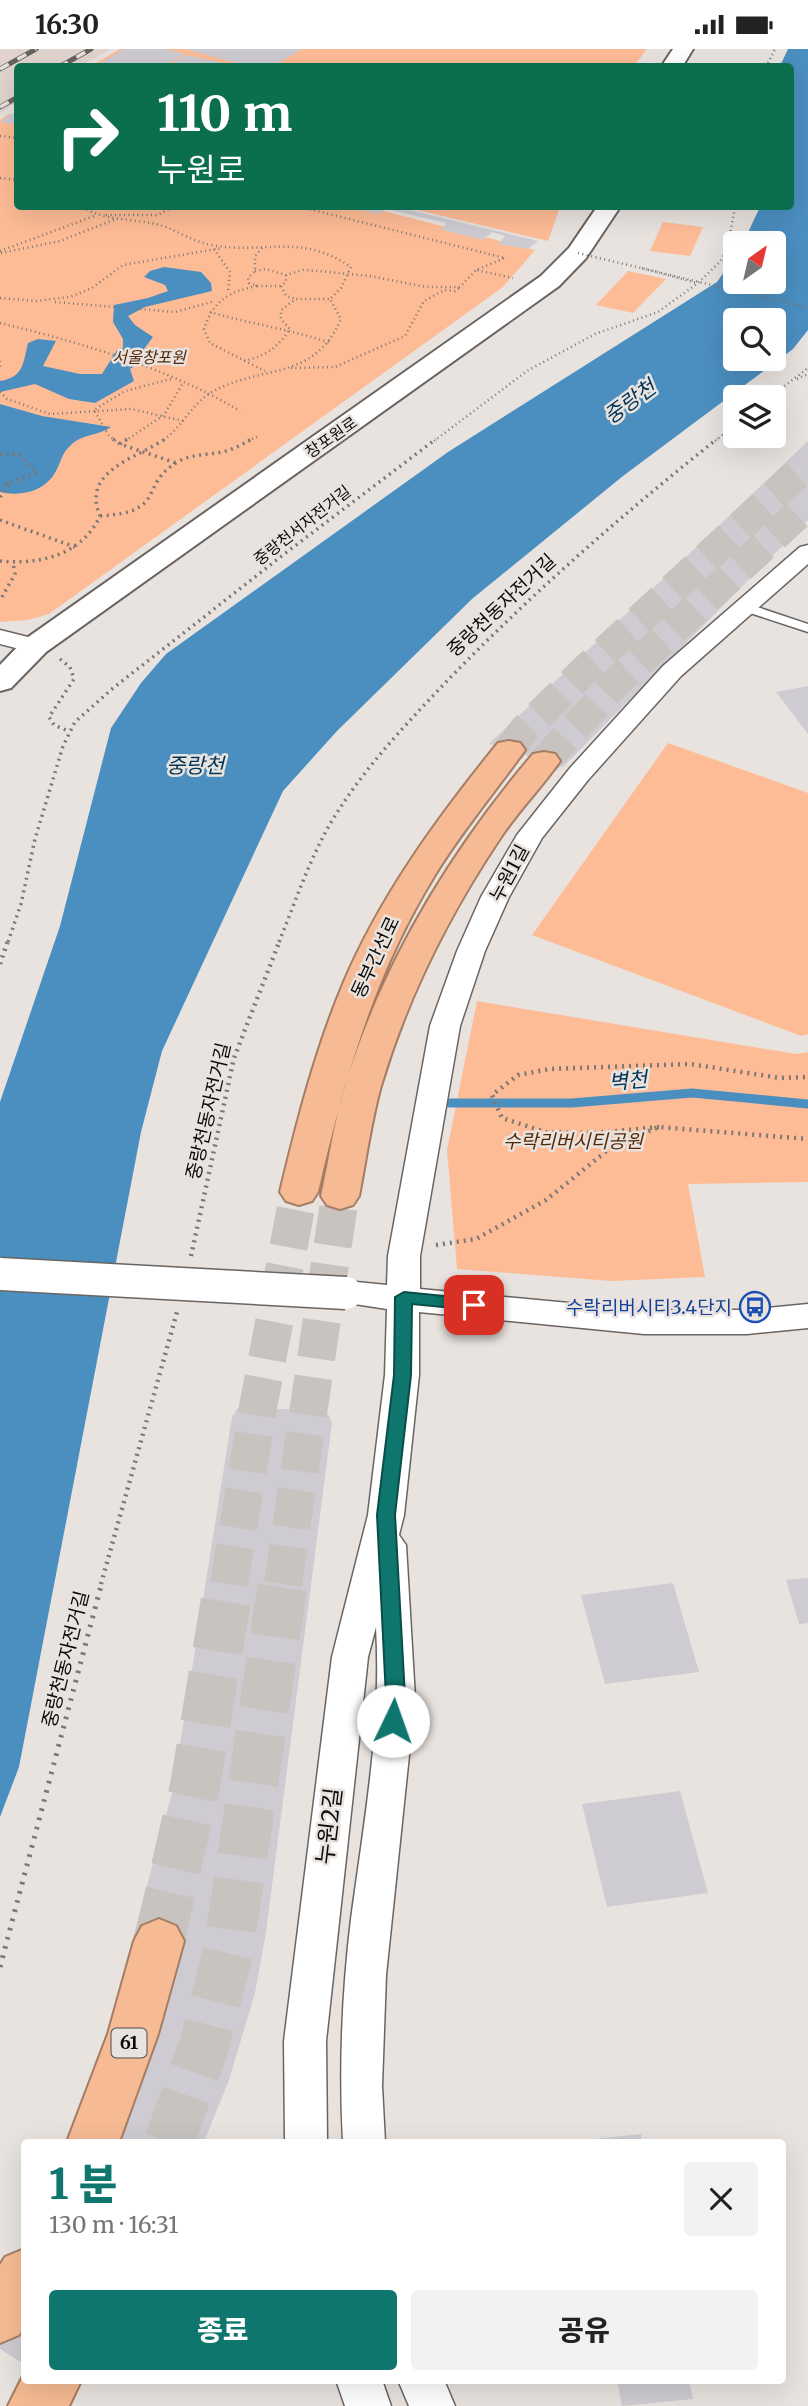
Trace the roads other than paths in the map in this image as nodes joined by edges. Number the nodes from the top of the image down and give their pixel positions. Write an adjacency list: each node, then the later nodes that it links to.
1 (606, 210): 6 (street, 창포원로)
2 (808, 552): 3 (street, 누원1길)
3 (745, 607): 4 (lane); 13 (street, 누원1길)
4 (808, 628)
5 (0, 637): 6 (street)
6 (35, 646): 7 (street, 창포원로)
7 (0, 682)
8 (509, 750): 10 (highway, 동부간선로)
9 (544, 761): 11 (highway, 동부간선로)
10 (299, 1192)
11 (340, 1196)
12 (0, 1274): 13 (street, bridge)
13 (404, 1297): 14 (street); 15 (street, 누원2길)
14 (808, 1316)
15 (386, 1515): 18 (street, 누원2길); 19 (street, 누원2길)
16 (159, 1941): 17 (highway, 61)
17 (94, 2139)
18 (306, 2139)
19 (364, 2139)
20 (21, 2281): 21 (highway)
21 (0, 2316)
22 (360, 2384): 24 (street)
23 (423, 2384): 25 (street)
24 (368, 2406)
25 (432, 2406)

